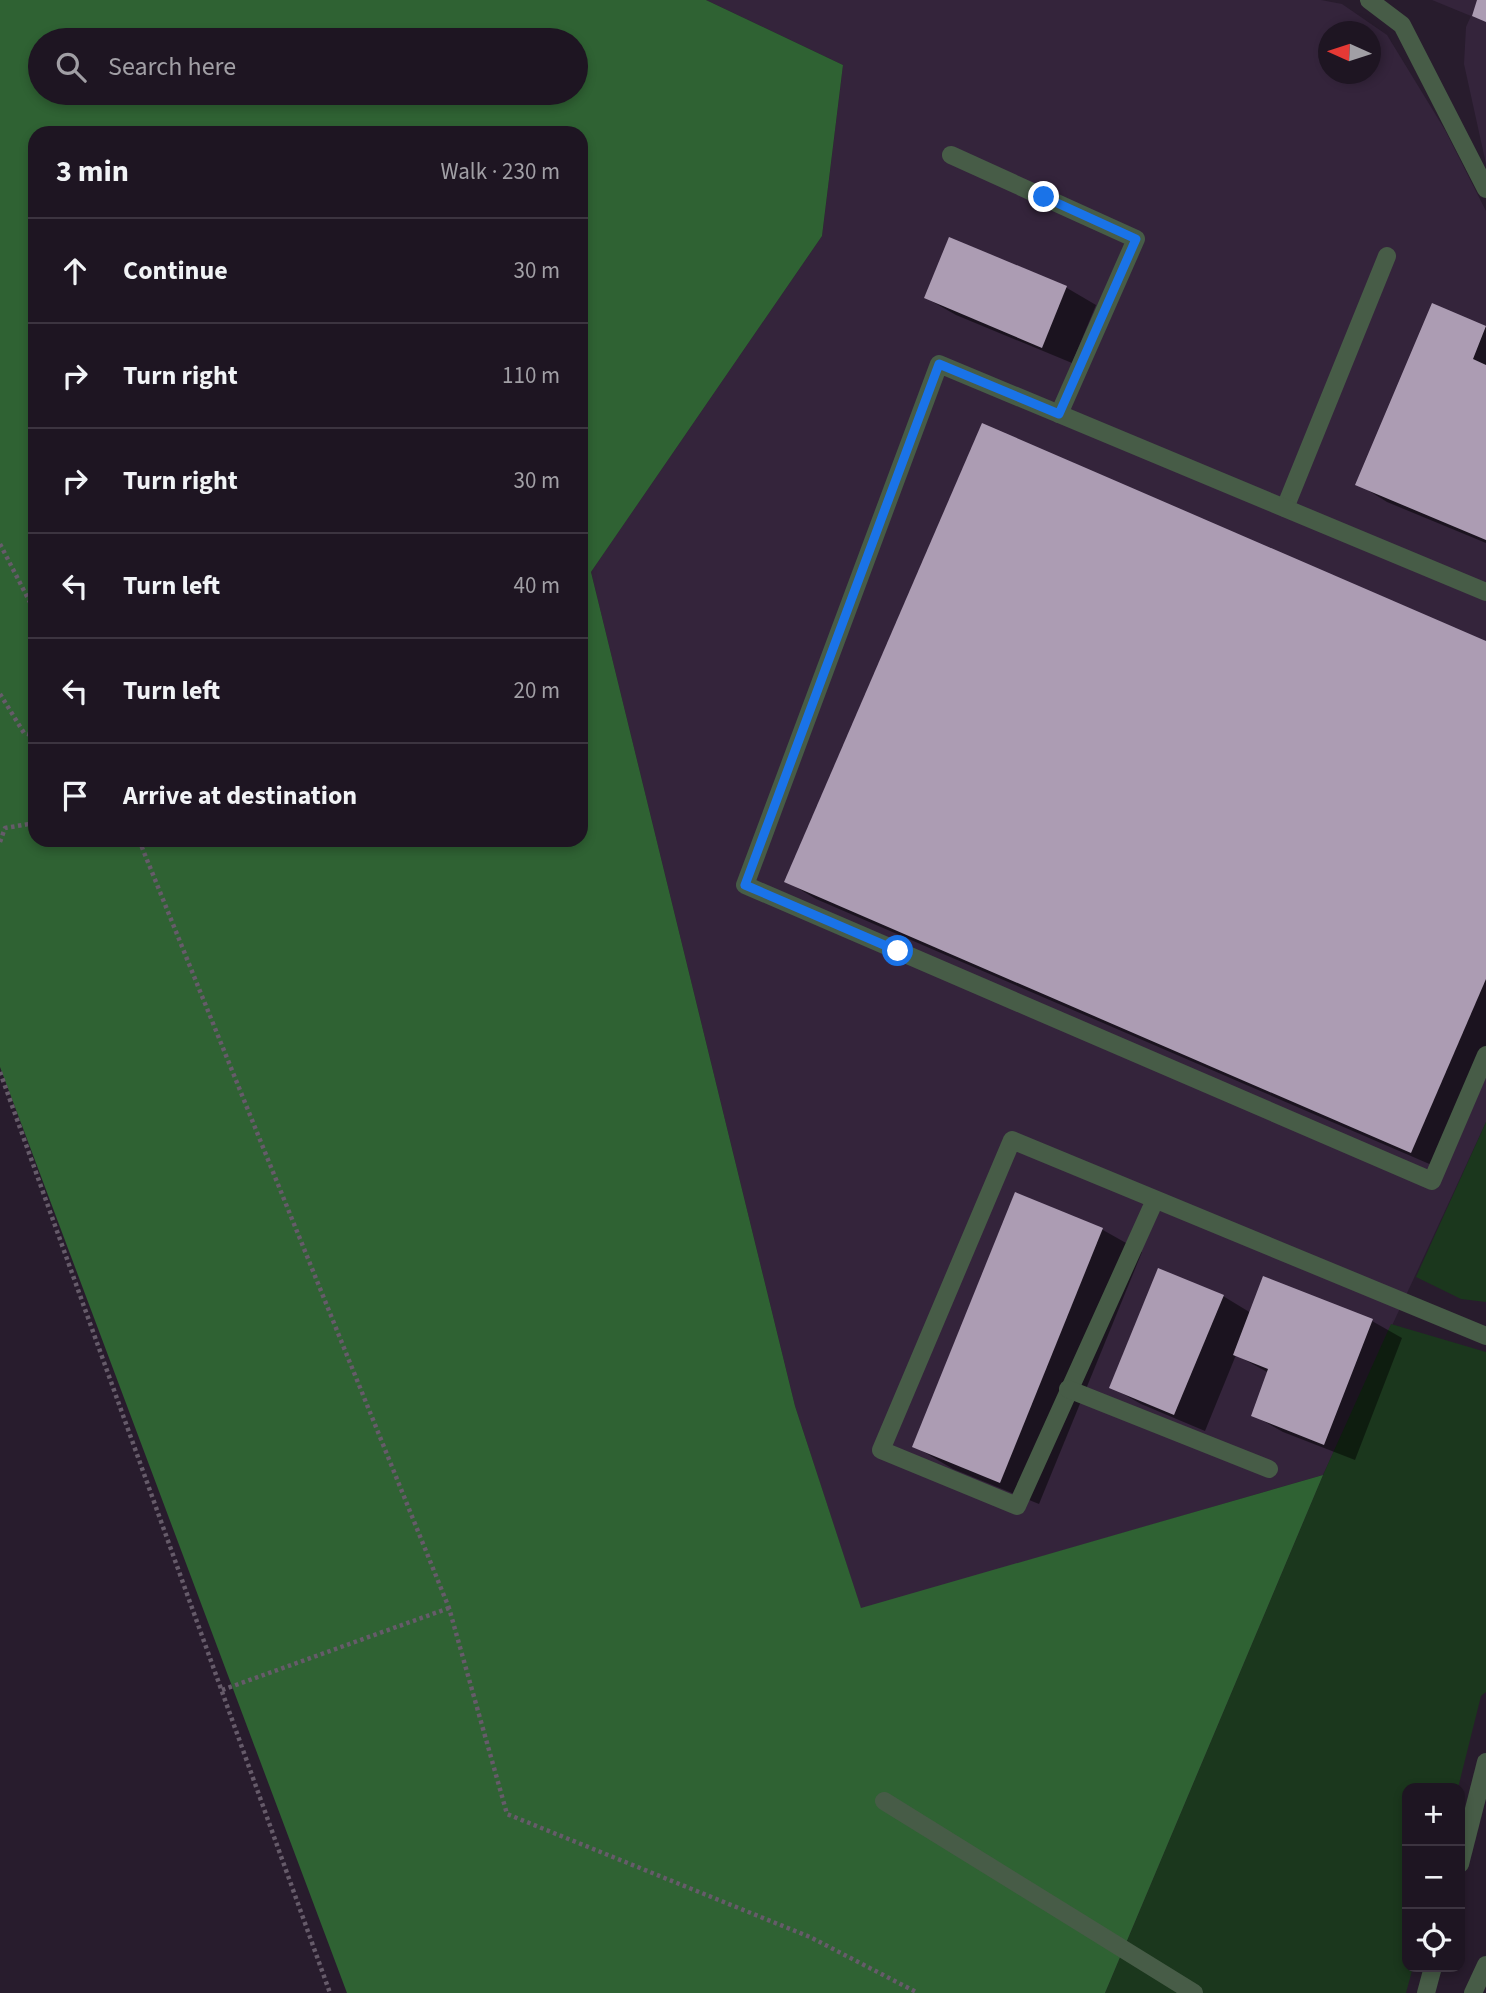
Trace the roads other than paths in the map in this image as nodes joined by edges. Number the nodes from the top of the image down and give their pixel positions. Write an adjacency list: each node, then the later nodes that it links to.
1 (1368, 0): 3 (lane)
2 (951, 155): 5 (lane)
3 (1486, 189)
4 (1387, 256): 6 (lane)
5 (1059, 414): 6 (lane); 8 (lane)
6 (1285, 508): 7 (lane)
7 (1486, 592)
8 (1486, 1055)
9 (1154, 1200): 10 (lane); 11 (lane); 11 (lane)
10 (1486, 1336)
11 (1068, 1389): 12 (lane)
12 (1269, 1469)
13 (1486, 1762): 15 (lane)
14 (884, 1801): 18 (lane)
15 (1465, 1846)
16 (1486, 1965): 20 (lane)
17 (1432, 1972): 19 (lane)
18 (1194, 1993)
19 (1426, 1993)
20 (1473, 1993)

